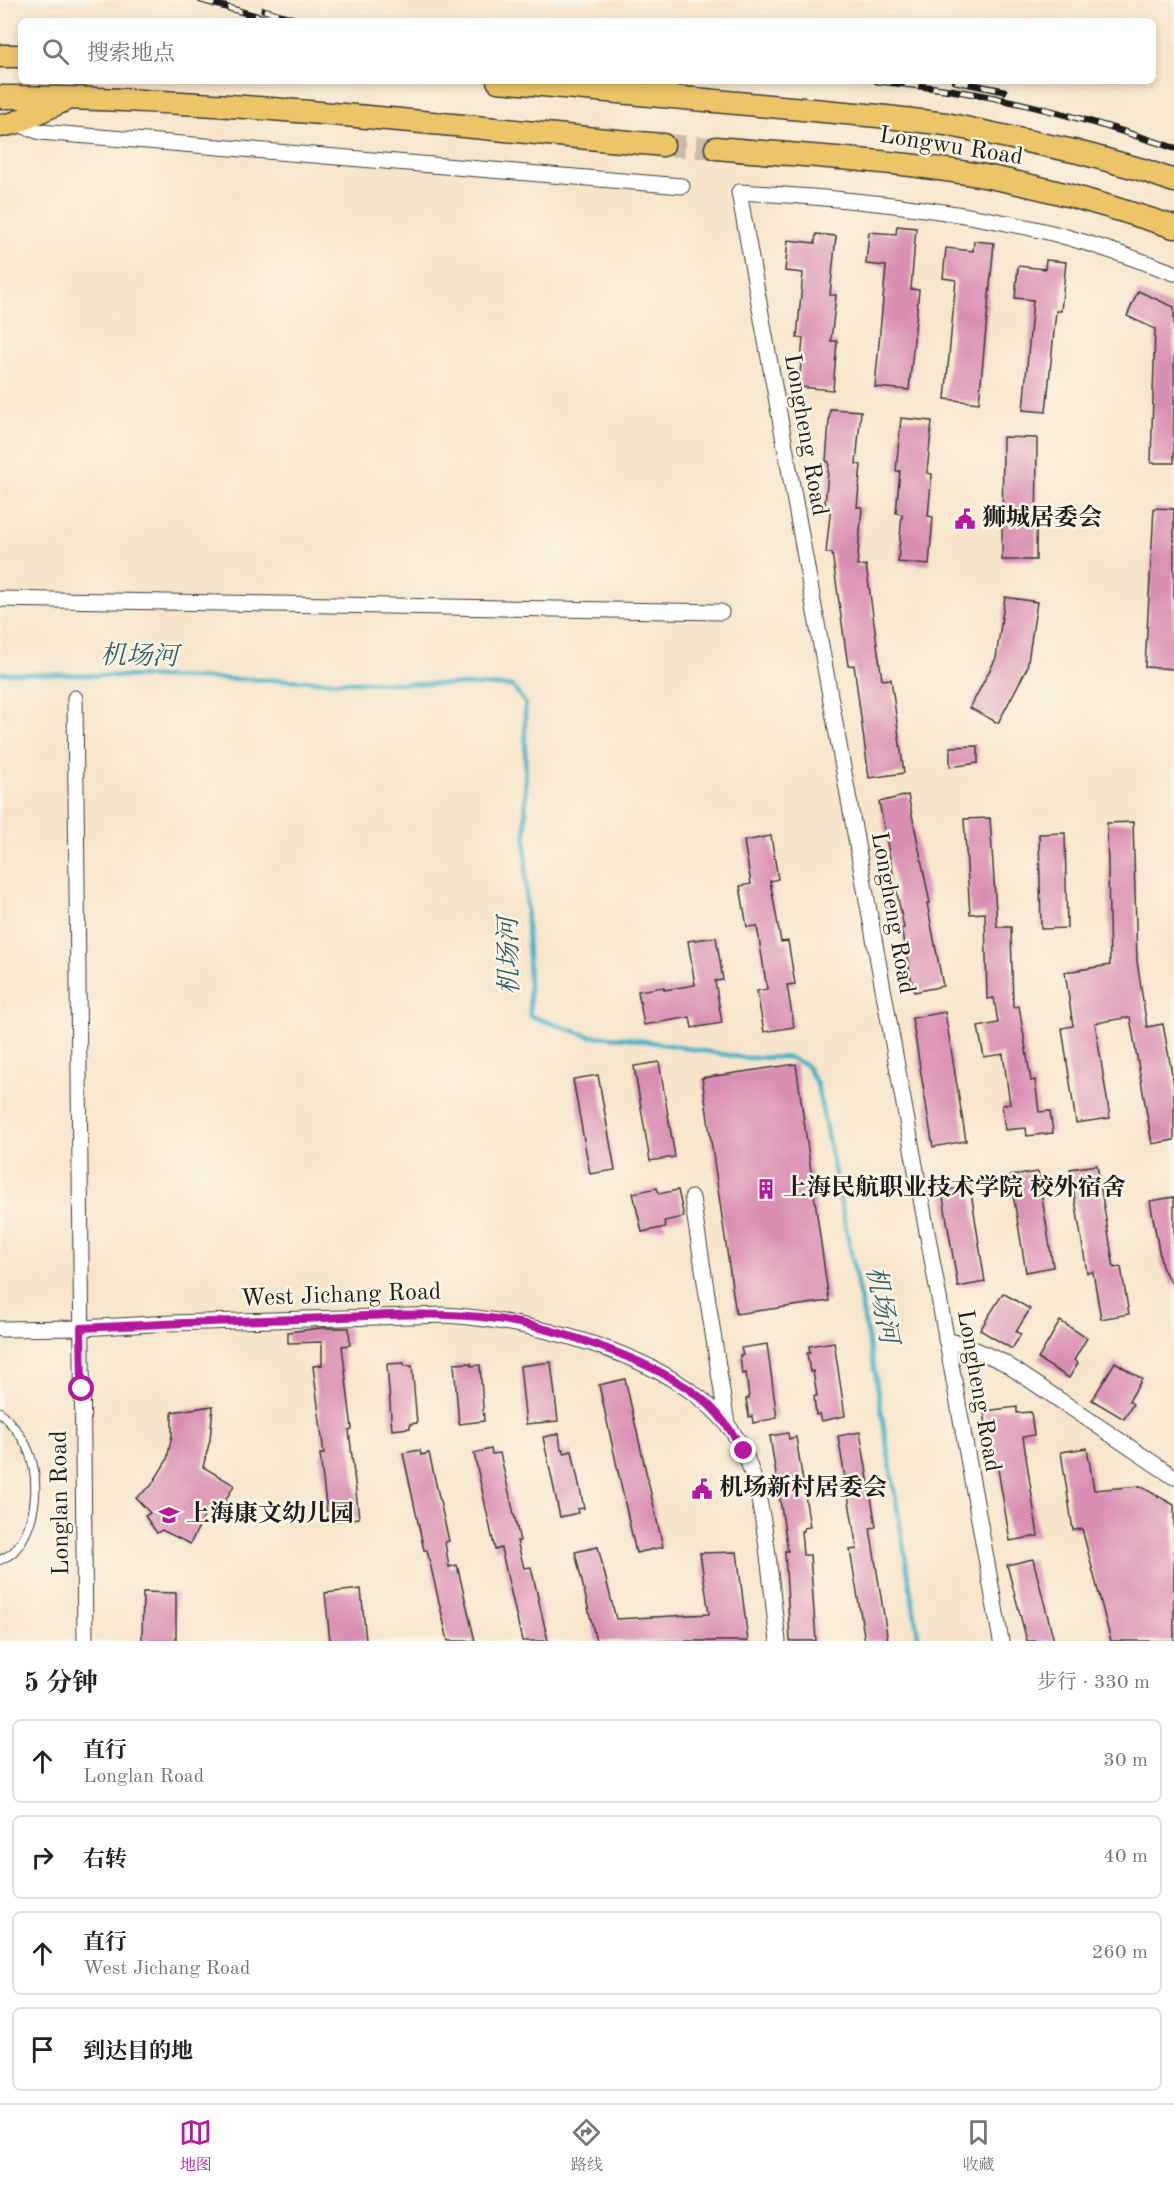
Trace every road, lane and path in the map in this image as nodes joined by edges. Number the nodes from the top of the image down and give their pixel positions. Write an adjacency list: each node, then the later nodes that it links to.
1 (0, 56): 2 (main road)
2 (18, 56)
3 (531, 84): 9 (main road, Longwu Road)
4 (0, 97): 5 (main road)
5 (71, 98): 6 (main road); 7 (main road)
6 (8, 124): 10 (street)
7 (663, 145)
8 (716, 148): 11 (main road, Longwu Road)
9 (1174, 181)
10 (682, 186)
11 (1174, 227)
12 (1174, 273): 19 (street, Longheng Road)
13 (0, 599): 14 (street)
14 (721, 612)
15 (75, 698): 17 (street, Longlan Road)
16 (692, 1198): 21 (street)
17 (81, 1328): 18 (street, West Jichang Road); 21 (street, West Jichang Road); 24 (street, Longlan Road)
18 (0, 1329)
19 (946, 1340): 22 (street); 26 (street, Longheng Road)
20 (0, 1412): 23 (lane)
21 (727, 1424): 25 (street, West Jichang Road)
22 (1174, 1477)
23 (0, 1560)
24 (85, 1641)
25 (778, 1641)
26 (1001, 1641)

